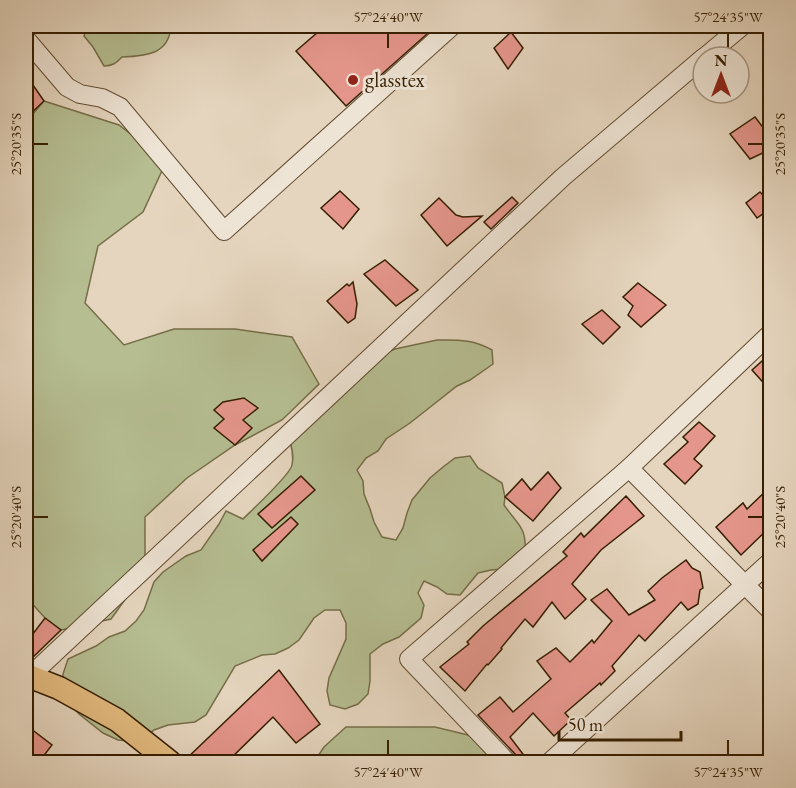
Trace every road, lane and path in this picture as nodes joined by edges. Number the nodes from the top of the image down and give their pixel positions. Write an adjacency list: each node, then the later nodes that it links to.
1 (452, 26): 3 (street)
2 (742, 26): 4 (street)
3 (26, 39)
4 (719, 45)
5 (691, 69): 11 (street)
6 (771, 334): 7 (street)
7 (629, 468): 9 (street); 13 (street)
8 (771, 562): 9 (street)
9 (745, 585): 10 (street); 14 (street)
10 (771, 610)
11 (28, 675): 12 (main road)
12 (170, 762)
13 (507, 762)
14 (550, 762)

